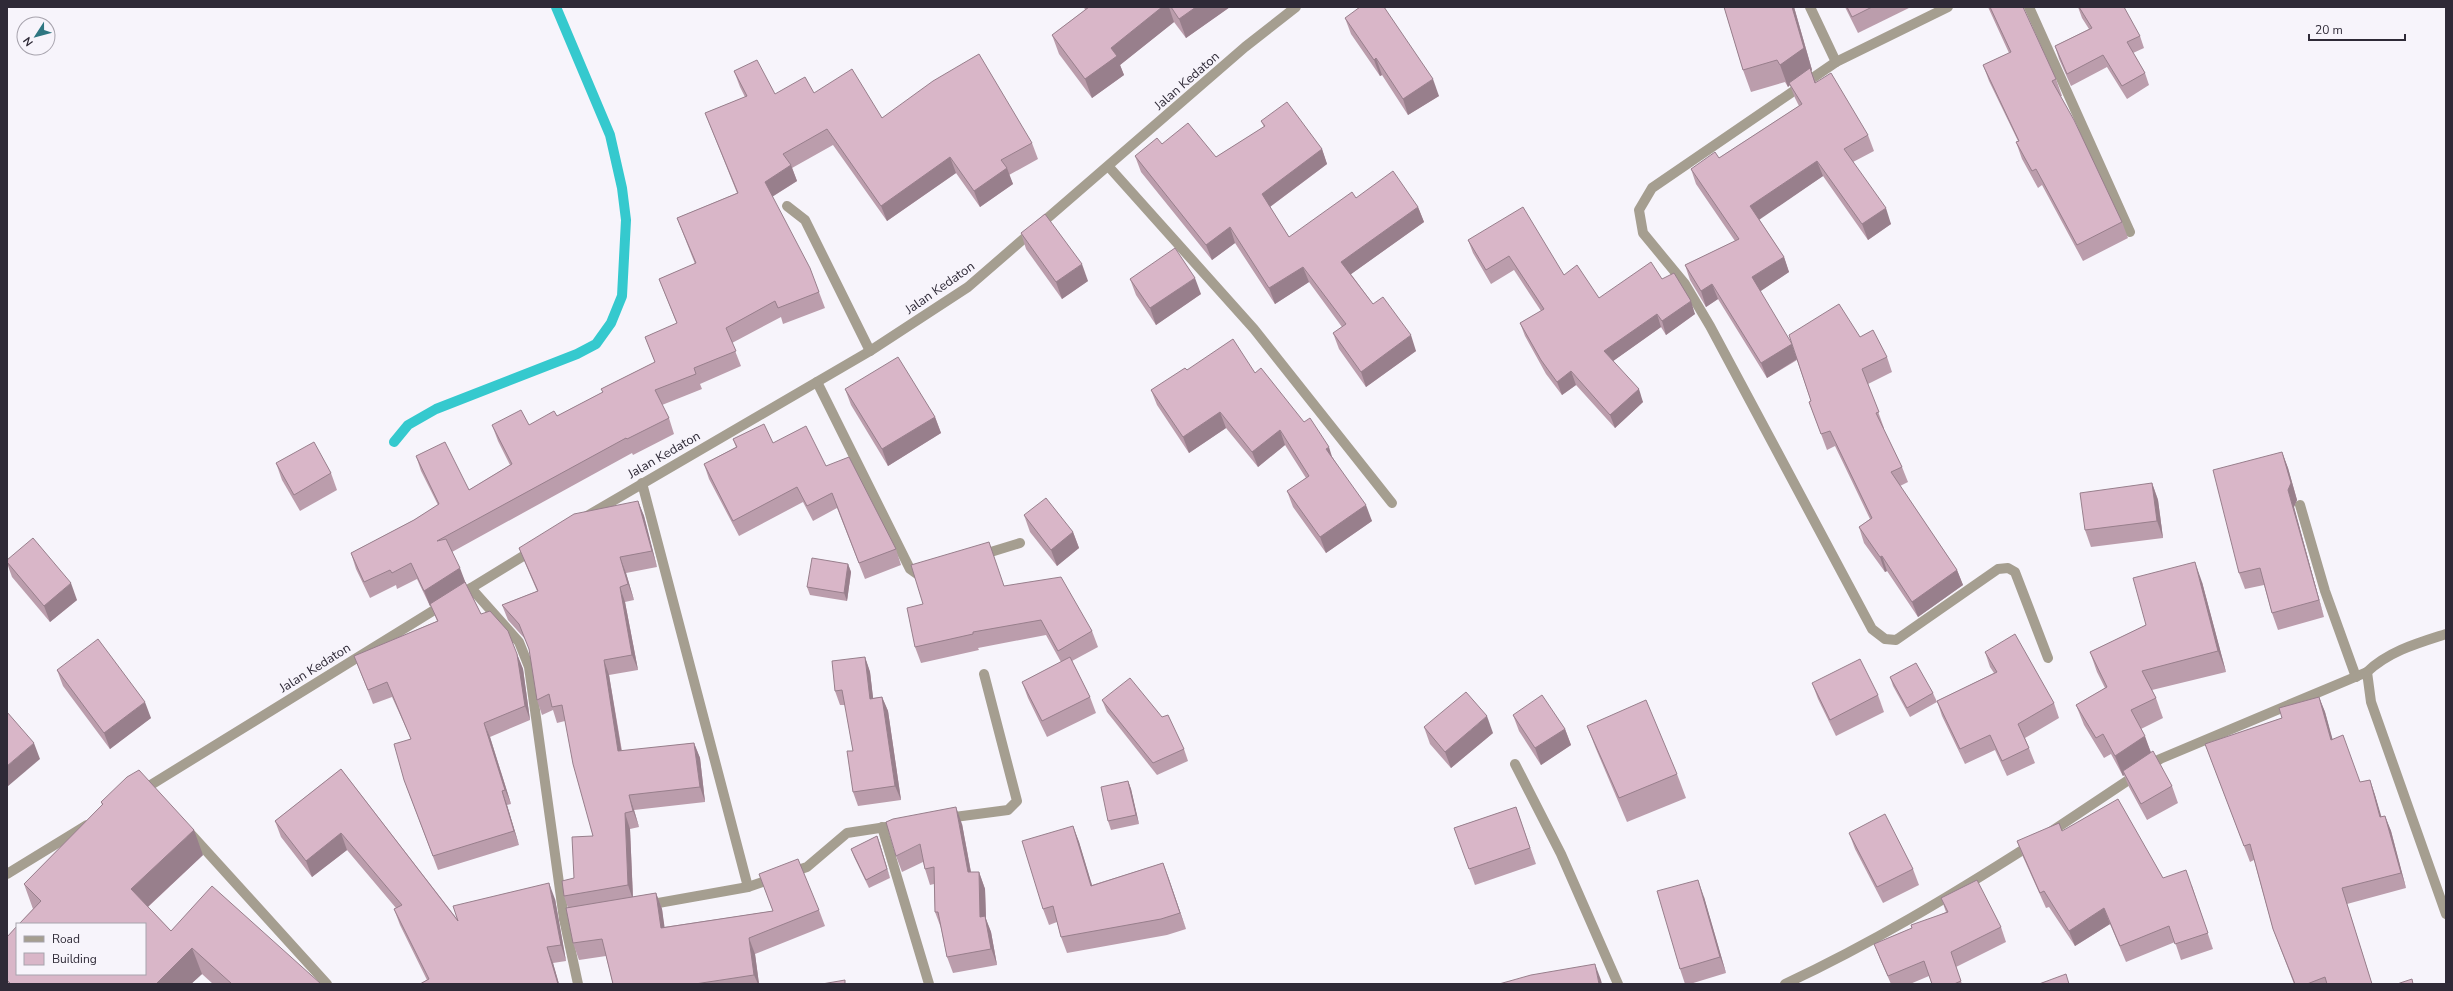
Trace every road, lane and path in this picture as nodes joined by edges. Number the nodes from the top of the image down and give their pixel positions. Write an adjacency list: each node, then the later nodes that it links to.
1 (1296, 7): 6 (street, Jalan Kedaton)
2 (1810, 7): 5 (street)
3 (1948, 7): 5 (street)
4 (2029, 7): 8 (street)
5 (1836, 62): 21 (street)
6 (1109, 167): 9 (street, Jalan Kedaton); 12 (street)
7 (787, 206): 9 (street)
8 (2130, 232)
9 (870, 351): 10 (street, Jalan Kedaton)
10 (817, 382): 11 (street, Jalan Kedaton); 18 (street)
11 (642, 483): 14 (street, Jalan Kedaton); 33 (street)
12 (1392, 503)
13 (2300, 505): 24 (street)
14 (576, 523)
15 (543, 543): 19 (street, Jalan Kedaton)
16 (1020, 543): 17 (street)
17 (969, 559)
18 (932, 570)
19 (471, 588): 26 (street, Jalan Kedaton); 37 (street)
20 (2446, 634): 22 (street)
21 (2048, 658)
22 (2367, 672): 24 (street); 36 (street)
23 (984, 674): 28 (street)
24 (2356, 676): 42 (street)
25 (1515, 764): 41 (street)
26 (130, 798)
27 (98, 818): 32 (street)
28 (936, 820)
29 (913, 823): 31 (street)
30 (184, 825): 38 (street)
31 (882, 827): 33 (street); 40 (street)
32 (7, 874)
33 (748, 887): 34 (street)
34 (633, 907)
35 (595, 914): 37 (street)
36 (2446, 914)
37 (564, 919): 39 (street)
38 (327, 984)
39 (578, 984)
40 (929, 984)
41 (1618, 984)
42 (1785, 984)

